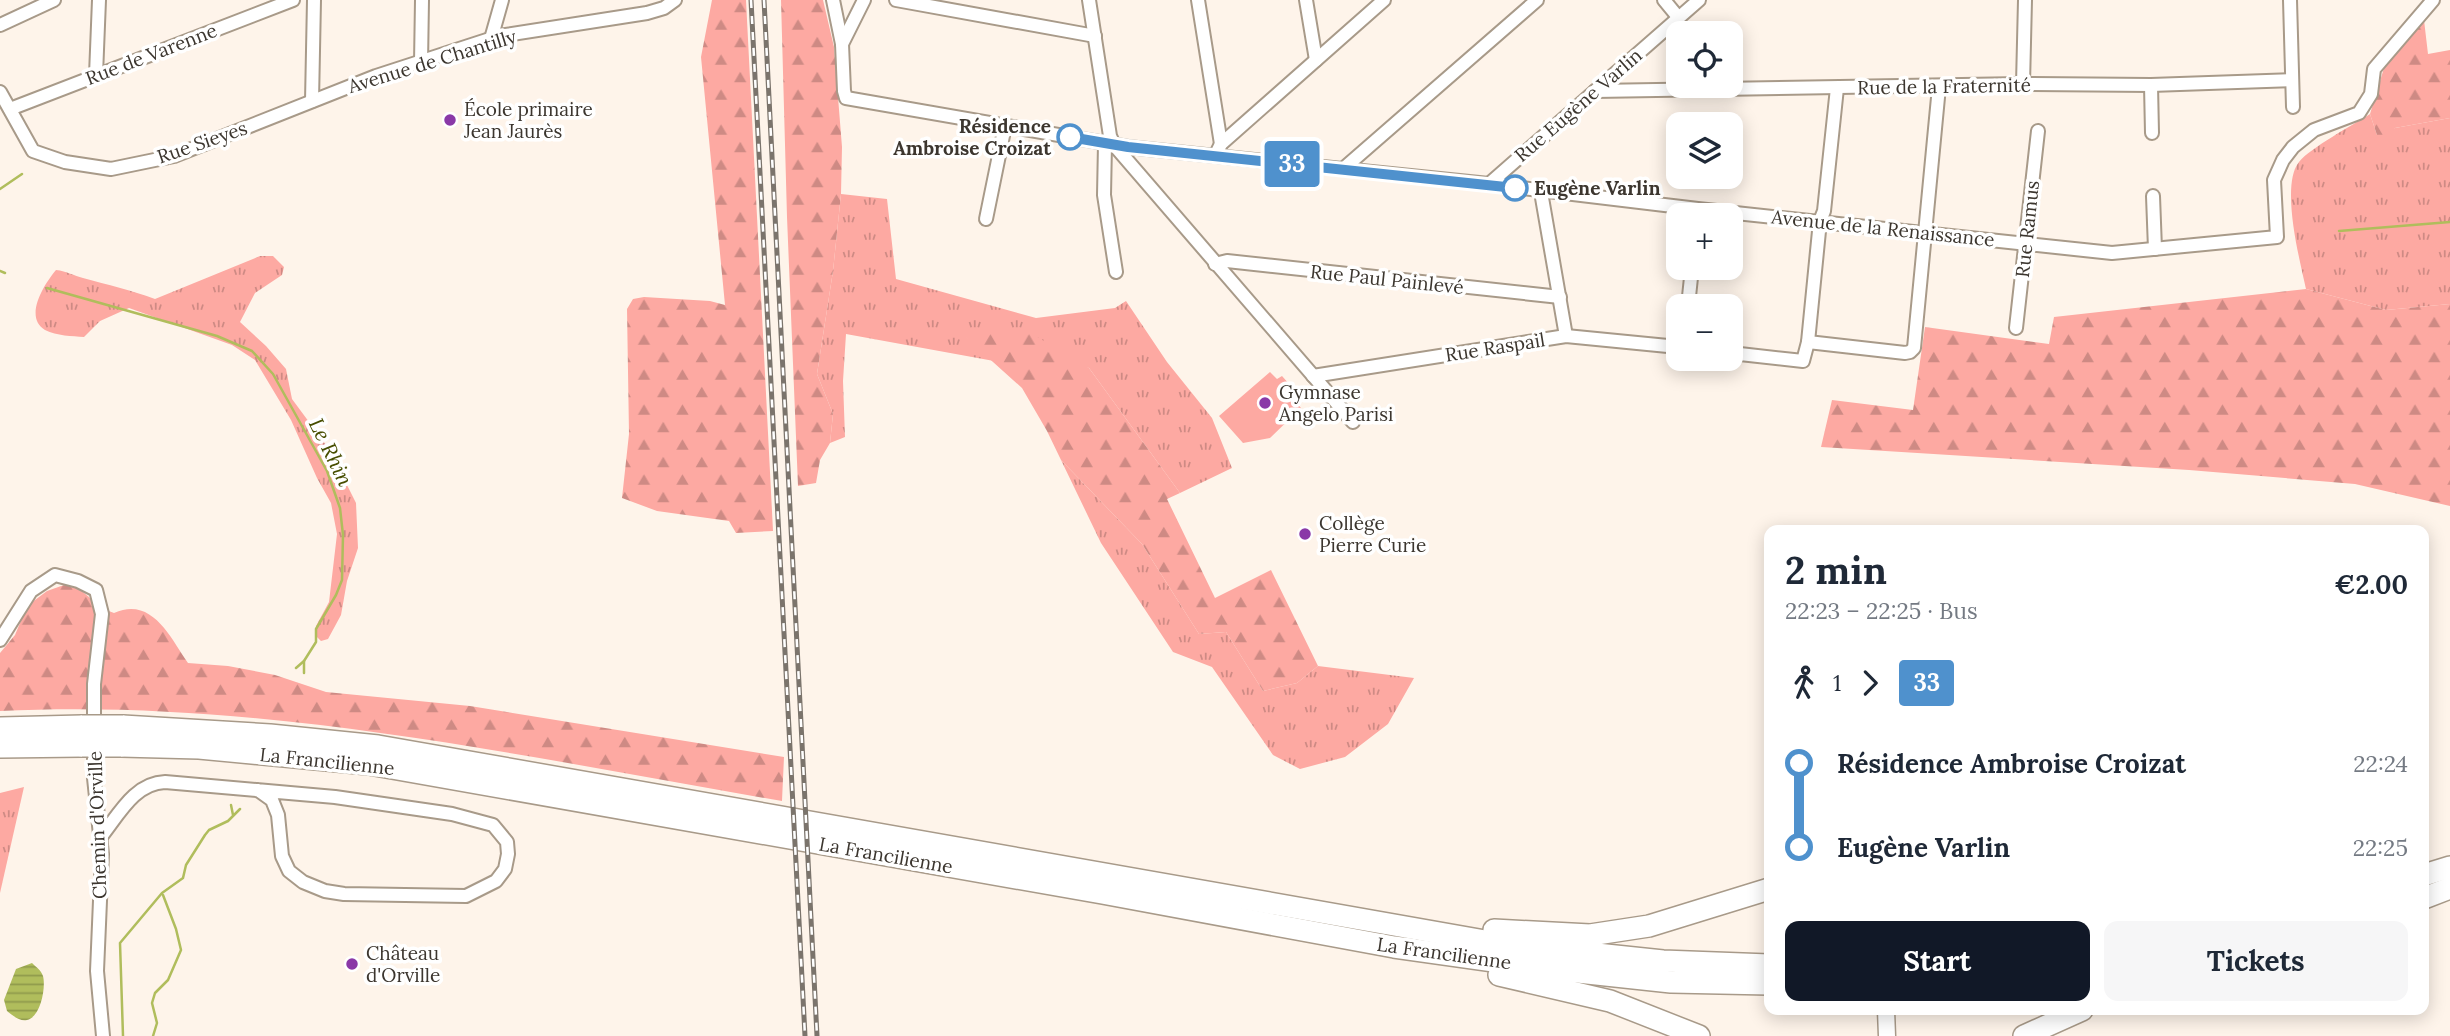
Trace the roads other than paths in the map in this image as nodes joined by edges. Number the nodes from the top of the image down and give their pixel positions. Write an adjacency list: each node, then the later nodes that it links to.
1 (54, 0): 22 (street)
2 (99, 0): 28 (street)
3 (293, 0): 28 (street, Rue de Varenne)
4 (314, 0): 36 (street)
5 (422, 0): 27 (street)
6 (502, 0): 24 (street)
7 (675, 0): 24 (street, Avenue de Chantilly)
8 (833, 0): 25 (street)
9 (864, 0): 25 (street)
10 (896, 0): 23 (street)
11 (1088, 0): 23 (street)
12 (1198, 0): 43 (street)
13 (1306, 0): 26 (street)
14 (1384, 0): 26 (street)
15 (1537, 0): 44 (street)
16 (1664, 0): 21 (street)
17 (1699, 0): 21 (street, Rue Eugène Varlin)
18 (2025, 0): 30 (street)
19 (2290, 0): 29 (street)
20 (2432, 0): 54 (street, Avenue de la Renaissance)
21 (1678, 17): 34 (street, Rue Eugène Varlin)
22 (0, 25)
23 (1094, 36): 42 (street)
24 (491, 39): 27 (street, Avenue de Chantilly)
25 (842, 44): 39 (street, Avenue de la Renaissance)
26 (1316, 60): 43 (street)
27 (421, 63): 36 (street, Avenue de Chantilly)
28 (96, 75): 38 (street, Rue de Varenne)
29 (2292, 80): 31 (street, Rue de la Fraternité); 37 (street)
30 (2023, 85): 31 (street, Rue de la Fraternité); 32 (street, Rue de la Fraternité)
31 (2151, 85): 41 (street)
32 (1939, 87): 33 (street, Rue de la Fraternité); 52 (street)
33 (1837, 88): 34 (street, Rue de la Fraternité); 51 (street)
34 (1595, 91): 45 (street, Rue Eugène Varlin)
35 (0, 92): 38 (street, Rue Sieyes)
36 (312, 101): 38 (street, Rue Sieyes)
37 (2293, 107)
38 (10, 109)
39 (1005, 126): 42 (street, Avenue de la Renaissance); 50 (street)
40 (2038, 131): 53 (street, Rue Ramus)
41 (2152, 133)
42 (1109, 144): 43 (street, Avenue de la Renaissance); 55 (street); 56 (street)
43 (1218, 150): 44 (street, Avenue de la Renaissance)
44 (1343, 169): 45 (street, Avenue de la Renaissance)
45 (1489, 184): 46 (street, Avenue de la Renaissance)
46 (1541, 192): 48 (street, Avenue de la Renaissance); 57 (street)
47 (2152, 196): 54 (street)
48 (1666, 208)
49 (1743, 215): 51 (street, Avenue de la Renaissance)
50 (986, 219)
51 (1820, 221): 52 (street, Avenue de la Renaissance); 60 (street)
52 (1925, 233): 53 (street, Avenue de la Renaissance); 60 (street)
53 (2025, 243): 54 (street, Avenue de la Renaissance); 58 (street, Rue Ramus)
54 (2155, 249)
55 (1215, 264): 57 (street, Rue Paul Painlevé); 63 (street)
56 (1116, 272)
57 (1560, 297): 59 (street)
58 (2016, 328)
59 (1566, 336): 61 (street, Rue Raspail); 63 (street, Rue Raspail)
60 (1808, 342): 62 (street)
61 (1666, 346)
62 (1743, 354)
63 (1313, 376): 64 (street)
64 (1353, 422)
65 (0, 640): 71 (street, Chemin d'Orville)
66 (0, 728): 67 (highway, La Francilienne)
67 (82, 736): 68 (highway, La Francilienne, bridge); 69 (highway, La Francilienne)
68 (122, 736): 77 (highway, La Francilienne); 78 (highway, La Francilienne)
69 (0, 747)
70 (258, 790): 70 (street); 71 (street)
71 (100, 838): 83 (street, Chemin d'Orville)
72 (2450, 867): 73 (highway)
73 (2429, 873)
74 (2450, 888): 76 (highway)
75 (1764, 891): 77 (highway)
76 (2429, 896)
77 (1336, 914): 79 (highway, La Francilienne)
78 (1394, 947): 80 (highway, La Francilienne); 84 (highway)
79 (1764, 965)
80 (1764, 984)
81 (1886, 1015): 85 (street)
82 (2071, 1015): 86 (highway)
83 (103, 1036)
84 (1699, 1036)
85 (1887, 1036)
86 (2024, 1036)

